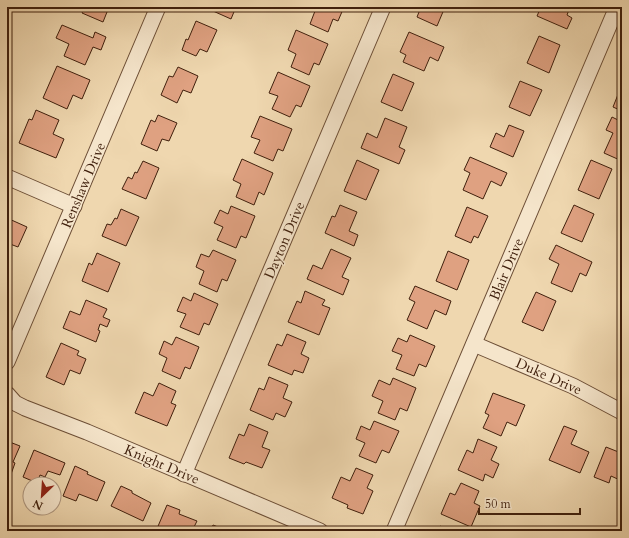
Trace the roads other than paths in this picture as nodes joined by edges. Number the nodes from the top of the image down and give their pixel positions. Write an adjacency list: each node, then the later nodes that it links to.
1 (158, 7): 5 (street, Renshaw Drive)
2 (383, 7): 10 (street, Dayton Drive)
3 (617, 7): 6 (street, Blair Drive)
4 (7, 177): 5 (street)
5 (74, 206): 7 (street, Renshaw Drive)
6 (474, 344): 9 (street, Duke Drive); 12 (street, Blair Drive)
7 (7, 362)
8 (7, 394): 10 (street, Knight Drive)
9 (622, 412)
10 (184, 474): 11 (street, Knight Drive)
11 (320, 531)
12 (394, 531)

